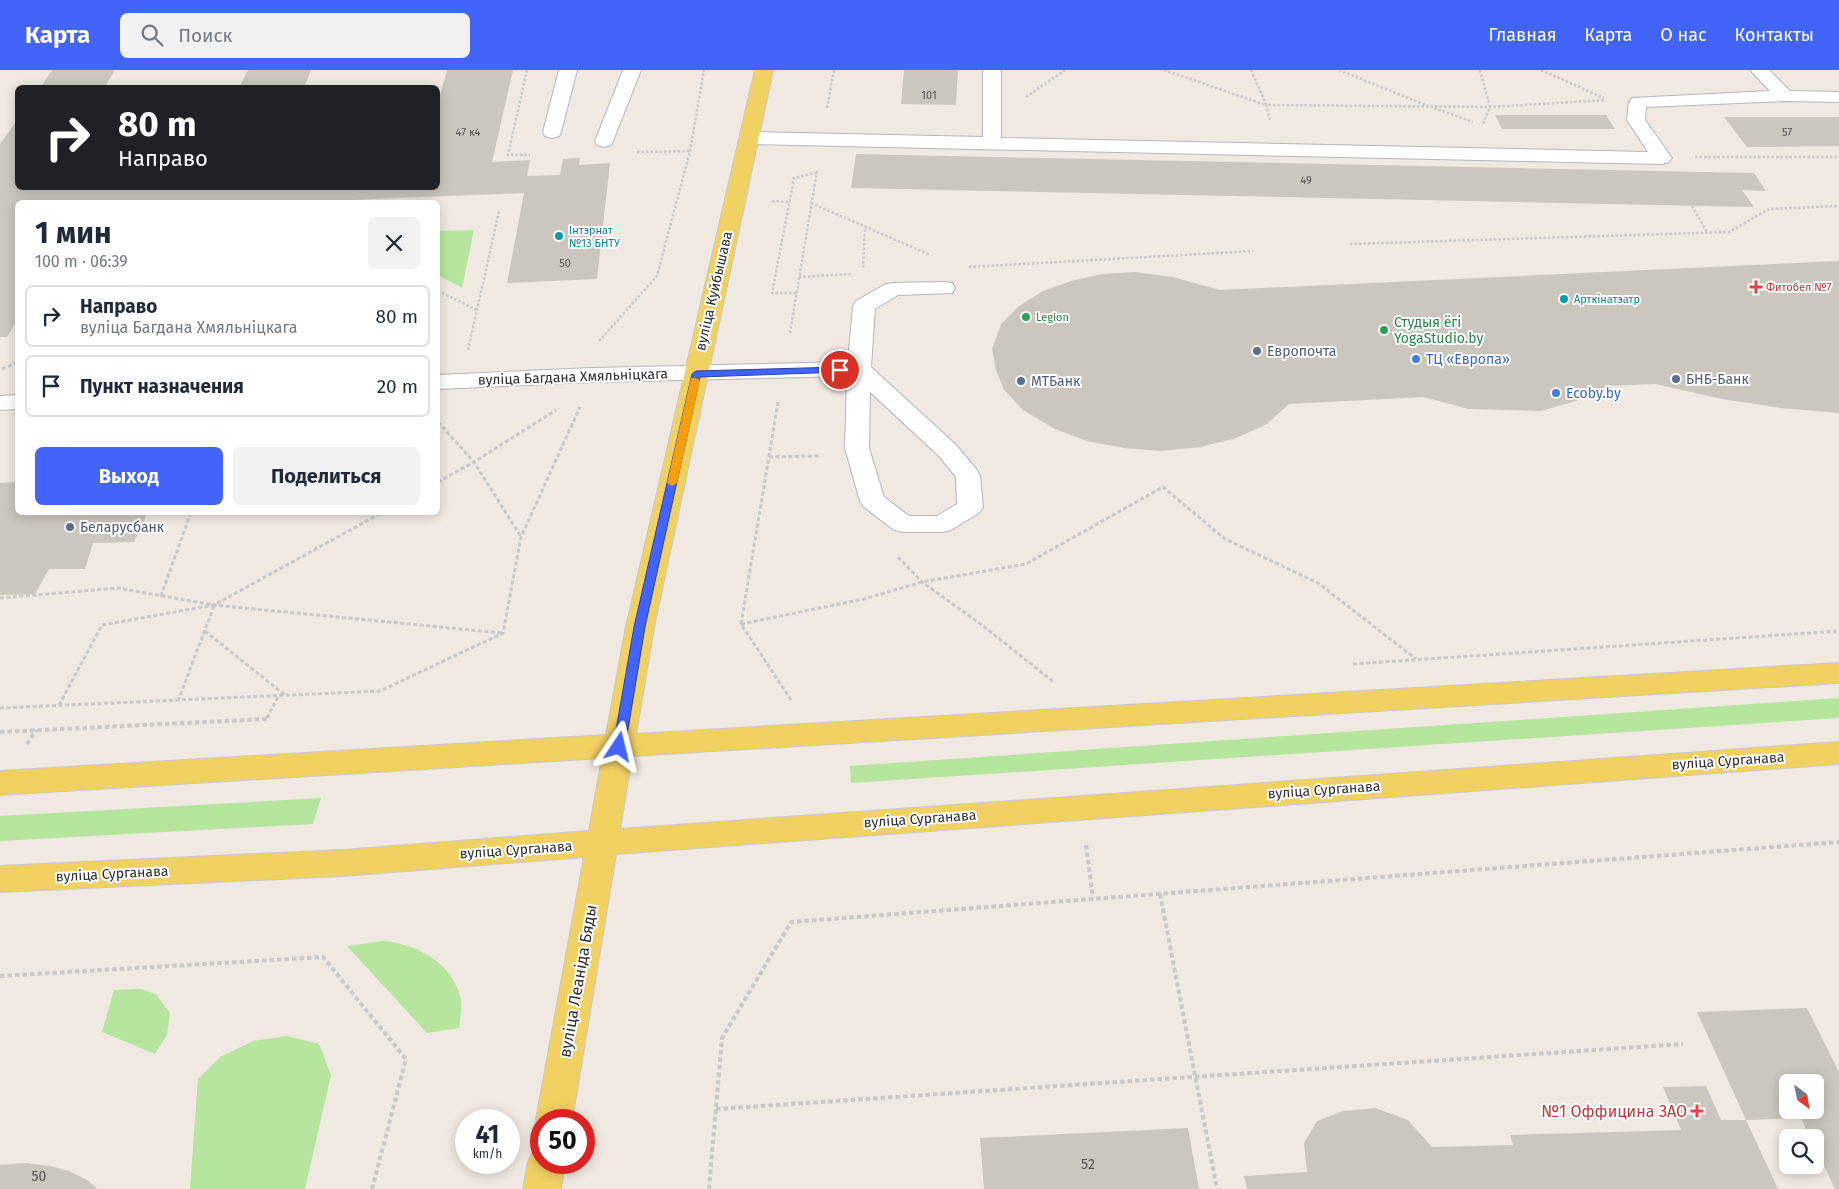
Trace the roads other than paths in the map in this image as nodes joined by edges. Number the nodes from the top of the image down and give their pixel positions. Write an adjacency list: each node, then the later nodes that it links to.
1 (568, 70): 8 (street)
2 (632, 70): 10 (street)
3 (764, 70): 9 (main road, вуліца Куйбышава)
4 (992, 70): 11 (street)
5 (1759, 70): 6 (street)
6 (1785, 96): 7 (street); 11 (street)
7 (1839, 97)
8 (552, 132)
9 (749, 138): 11 (street); 14 (main road, вуліца Куйбышава)
10 (604, 142)
11 (992, 143)
12 (944, 288): 13 (street)
13 (859, 369): 13 (street); 14 (street, вуліца Багдана Хмяльніцкага)
14 (696, 374): 15 (street, вуліца Багдана Хмяльніцкага); 19 (main road, вуліца Куйбышава)
15 (440, 382)
16 (0, 402): 17 (street)
17 (15, 402)
18 (1839, 673): 19 (main road)
19 (619, 747): 21 (main road); 22 (main road, вуліца Леаніда Бяды)
20 (1839, 753): 22 (main road, вуліца Сурганава)
21 (0, 783)
22 (602, 843): 23 (main road, вуліца Сурганава); 24 (main road, вуліца Леаніда Бяды)
23 (0, 880)
24 (556, 1109)
25 (545, 1174): 26 (main road)
26 (542, 1189)

